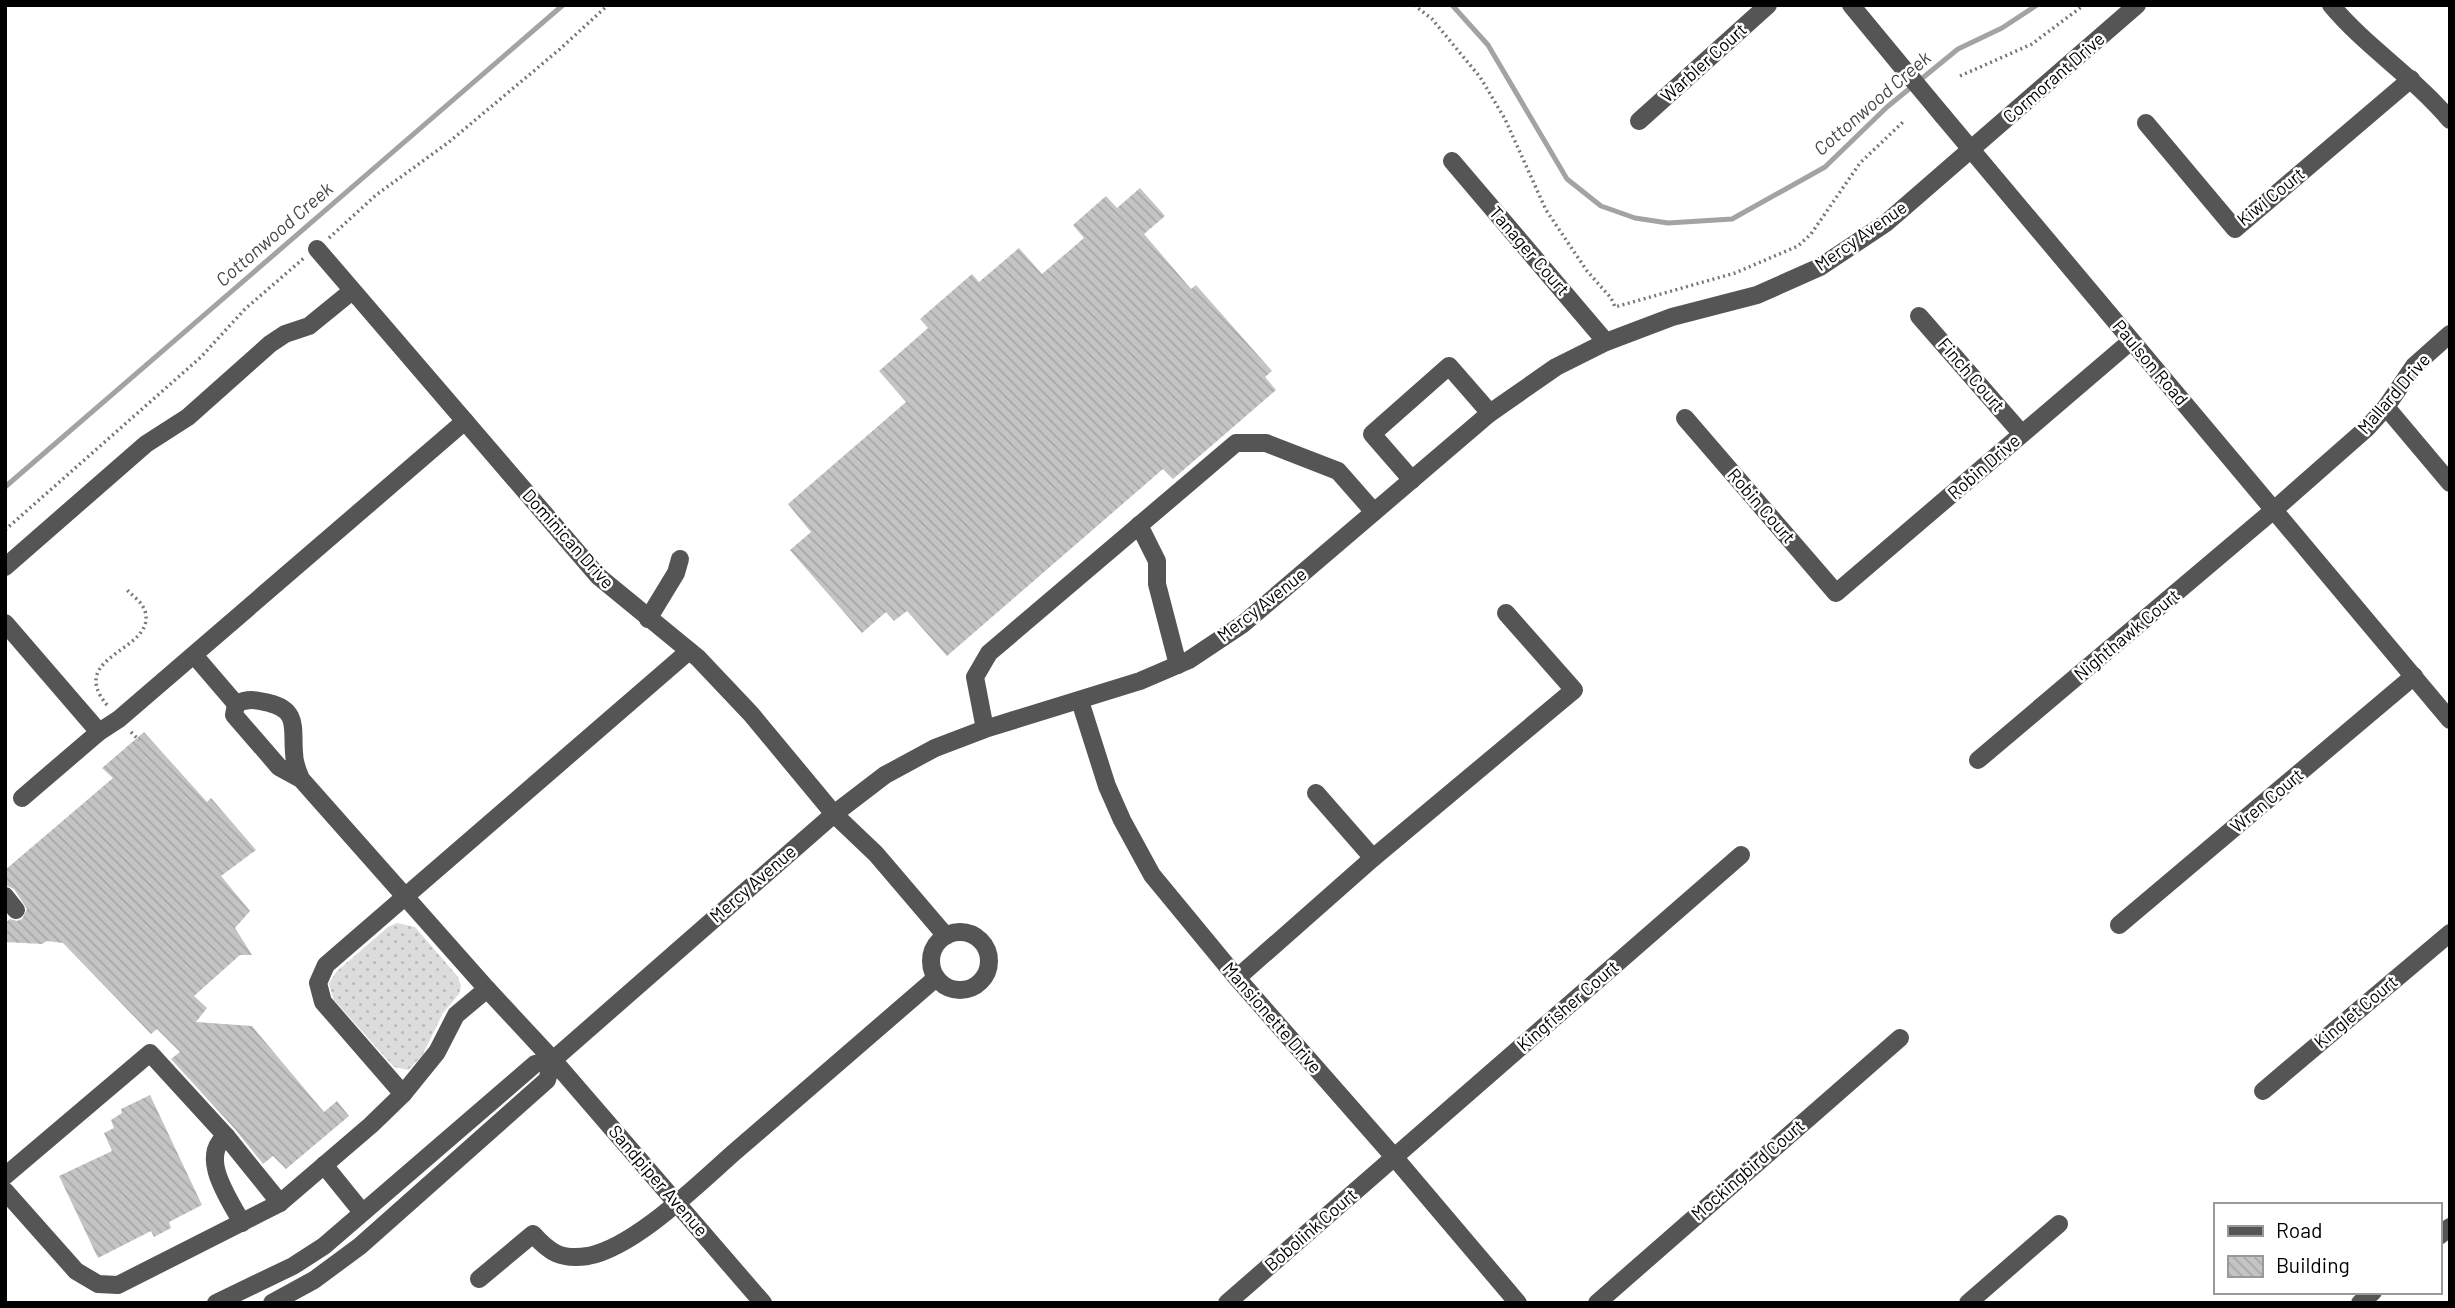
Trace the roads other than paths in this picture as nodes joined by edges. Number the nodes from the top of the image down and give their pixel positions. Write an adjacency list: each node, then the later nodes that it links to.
1 (1768, 5): 7 (street, Warbler Court)
2 (1851, 5): 9 (street, Paulson Road, bridge)
3 (2137, 5): 9 (street, Cormorant Drive)
4 (2331, 5): 5 (street)
5 (2412, 79): 6 (street); 8 (street, Kiwi Court)
6 (2450, 120)
7 (1639, 121)
8 (2146, 124)
9 (1972, 150): 15 (street, Paulson Road); 16 (street, Mercy Avenue)
10 (1452, 161): 16 (street, Tanager Court)
11 (317, 249): 12 (street, Dominican Drive)
12 (352, 290): 20 (street, Dominican Drive); 28 (street)
13 (1919, 316): 21 (street, Finch Court)
14 (2450, 334): 17 (street, Mallard Drive)
15 (2131, 341): 21 (street, Robin Drive); 24 (street, Paulson Road)
16 (1606, 342): 18 (street, Mercy Avenue)
17 (2386, 407): 23 (street); 24 (street, Mallard Drive)
18 (1490, 413): 22 (street, Mercy Avenue); 22 (street)
19 (1685, 418): 29 (street, Robin Court)
20 (465, 421): 31 (street, Dominican Drive); 34 (street)
21 (2022, 434): 29 (street, Robin Drive)
22 (1412, 480): 25 (street, Mercy Avenue)
23 (2450, 483)
24 (2275, 509): 36 (street, Paulson Road); 42 (street, Nighthawk Court)
25 (1374, 512): 26 (street); 35 (street, Mercy Avenue)
26 (1139, 525): 35 (street); 40 (street)
27 (680, 559): 31 (street)
28 (5, 566)
29 (1836, 593)
30 (1506, 613): 48 (street)
31 (648, 619): 33 (street, Dominican Drive)
32 (5, 623): 41 (street)
33 (689, 651): 46 (street, Dominican Drive); 49 (street)
34 (194, 655): 38 (street); 41 (street)
35 (1178, 665): 37 (street, Mercy Avenue)
36 (2414, 676): 39 (street, Paulson Road); 50 (street, Wren Court)
37 (1080, 701): 40 (street, Mercy Avenue); 54 (street, Mansionette Drive)
38 (236, 704): 43 (street); 43 (street)
39 (2450, 720)
40 (985, 729): 46 (street, Mercy Avenue)
41 (99, 732): 45 (street)
42 (1978, 760)
43 (301, 779): 49 (street, Sandpiper Avenue)
44 (1316, 793): 48 (street)
45 (22, 798)
46 (834, 814): 52 (street, Dominican Drive); 57 (street, Mercy Avenue)
47 (1741, 855): 61 (street, Kingfisher Court)
48 (1373, 858): 54 (street)
49 (405, 898): 55 (street, Sandpiper Avenue); 59 (street)
50 (2119, 925)
51 (2450, 933): 58 (street, Kinglet Court)
52 (946, 936): 53 (street); 53 (street)
53 (936, 978): 65 (street)
54 (1237, 978): 61 (street, Mansionette Drive)
55 (487, 989): 57 (street, Sandpiper Avenue); 59 (street)
56 (1900, 1038): 76 (street, Mockingbird Court)
57 (553, 1060): 65 (street, Sandpiper Avenue); 67 (street, Mercy Avenue); 72 (street, Mercy Avenue)
58 (2263, 1091)
59 (403, 1094): 62 (street)
60 (226, 1136): 63 (street); 66 (street); 68 (street)
61 (1395, 1158): 74 (street, Bobolink Court); 75 (street, Mansionette Drive)
62 (324, 1165): 66 (street); 67 (street)
63 (5, 1176)
64 (5, 1191): 68 (street)
65 (676, 1202): 70 (street); 73 (street, Sandpiper Avenue)
66 (280, 1203): 68 (street)
67 (362, 1212): 71 (street, Mercy Avenue)
68 (242, 1223)
69 (2059, 1224): 77 (street)
70 (479, 1279)
71 (216, 1303)
72 (272, 1303)
73 (763, 1303)
74 (1227, 1303)
75 (1518, 1303)
76 (1597, 1303)
77 (1968, 1303)

